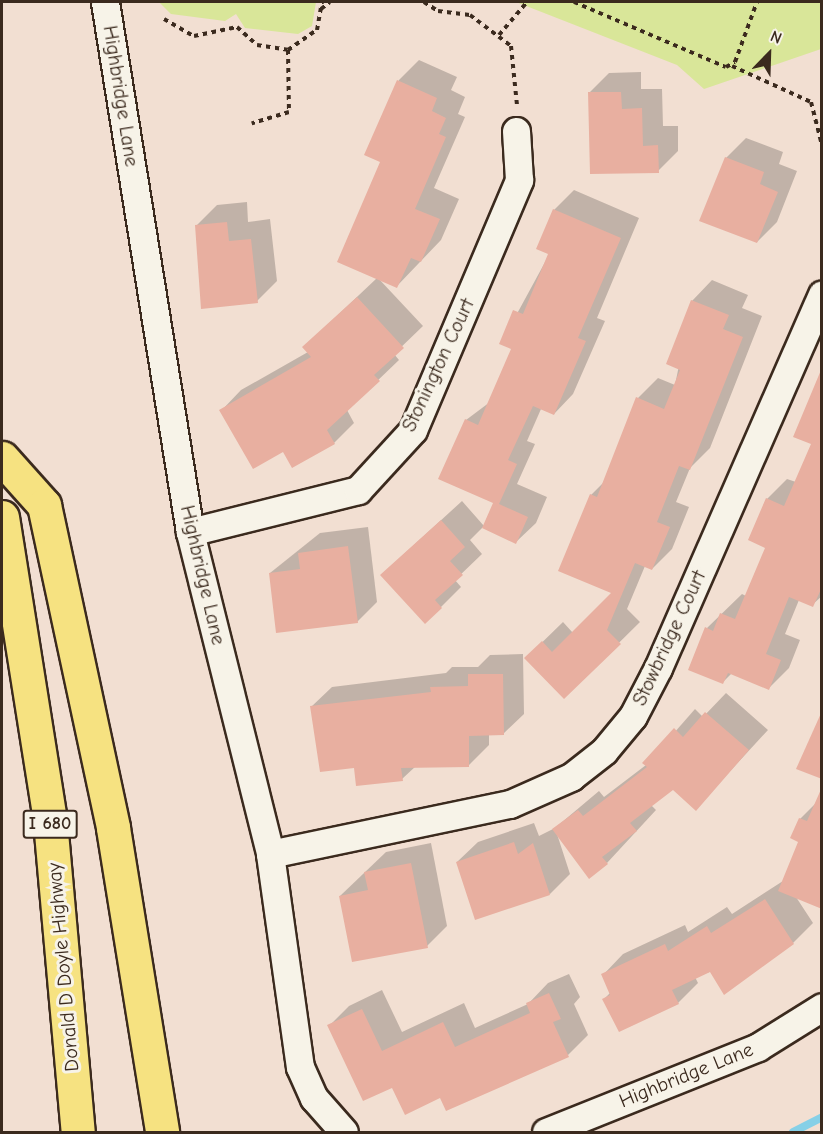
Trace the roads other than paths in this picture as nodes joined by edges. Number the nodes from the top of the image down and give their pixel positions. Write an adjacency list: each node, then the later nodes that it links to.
1 (105, 2): 6 (street, Highbridge Lane)
2 (516, 131): 6 (street, Stonington Court)
3 (822, 294): 7 (street, Stowbridge Court)
4 (2, 458): 10 (highway)
5 (2, 518): 9 (highway, Donald D Doyle Highway / I 680)
6 (190, 532): 7 (street, Highbridge Lane)
7 (270, 854): 11 (street, Highbridge Lane)
8 (822, 1007): 12 (street, Highbridge Lane)
9 (78, 1132)
10 (162, 1132)
11 (344, 1132)
12 (546, 1132)

